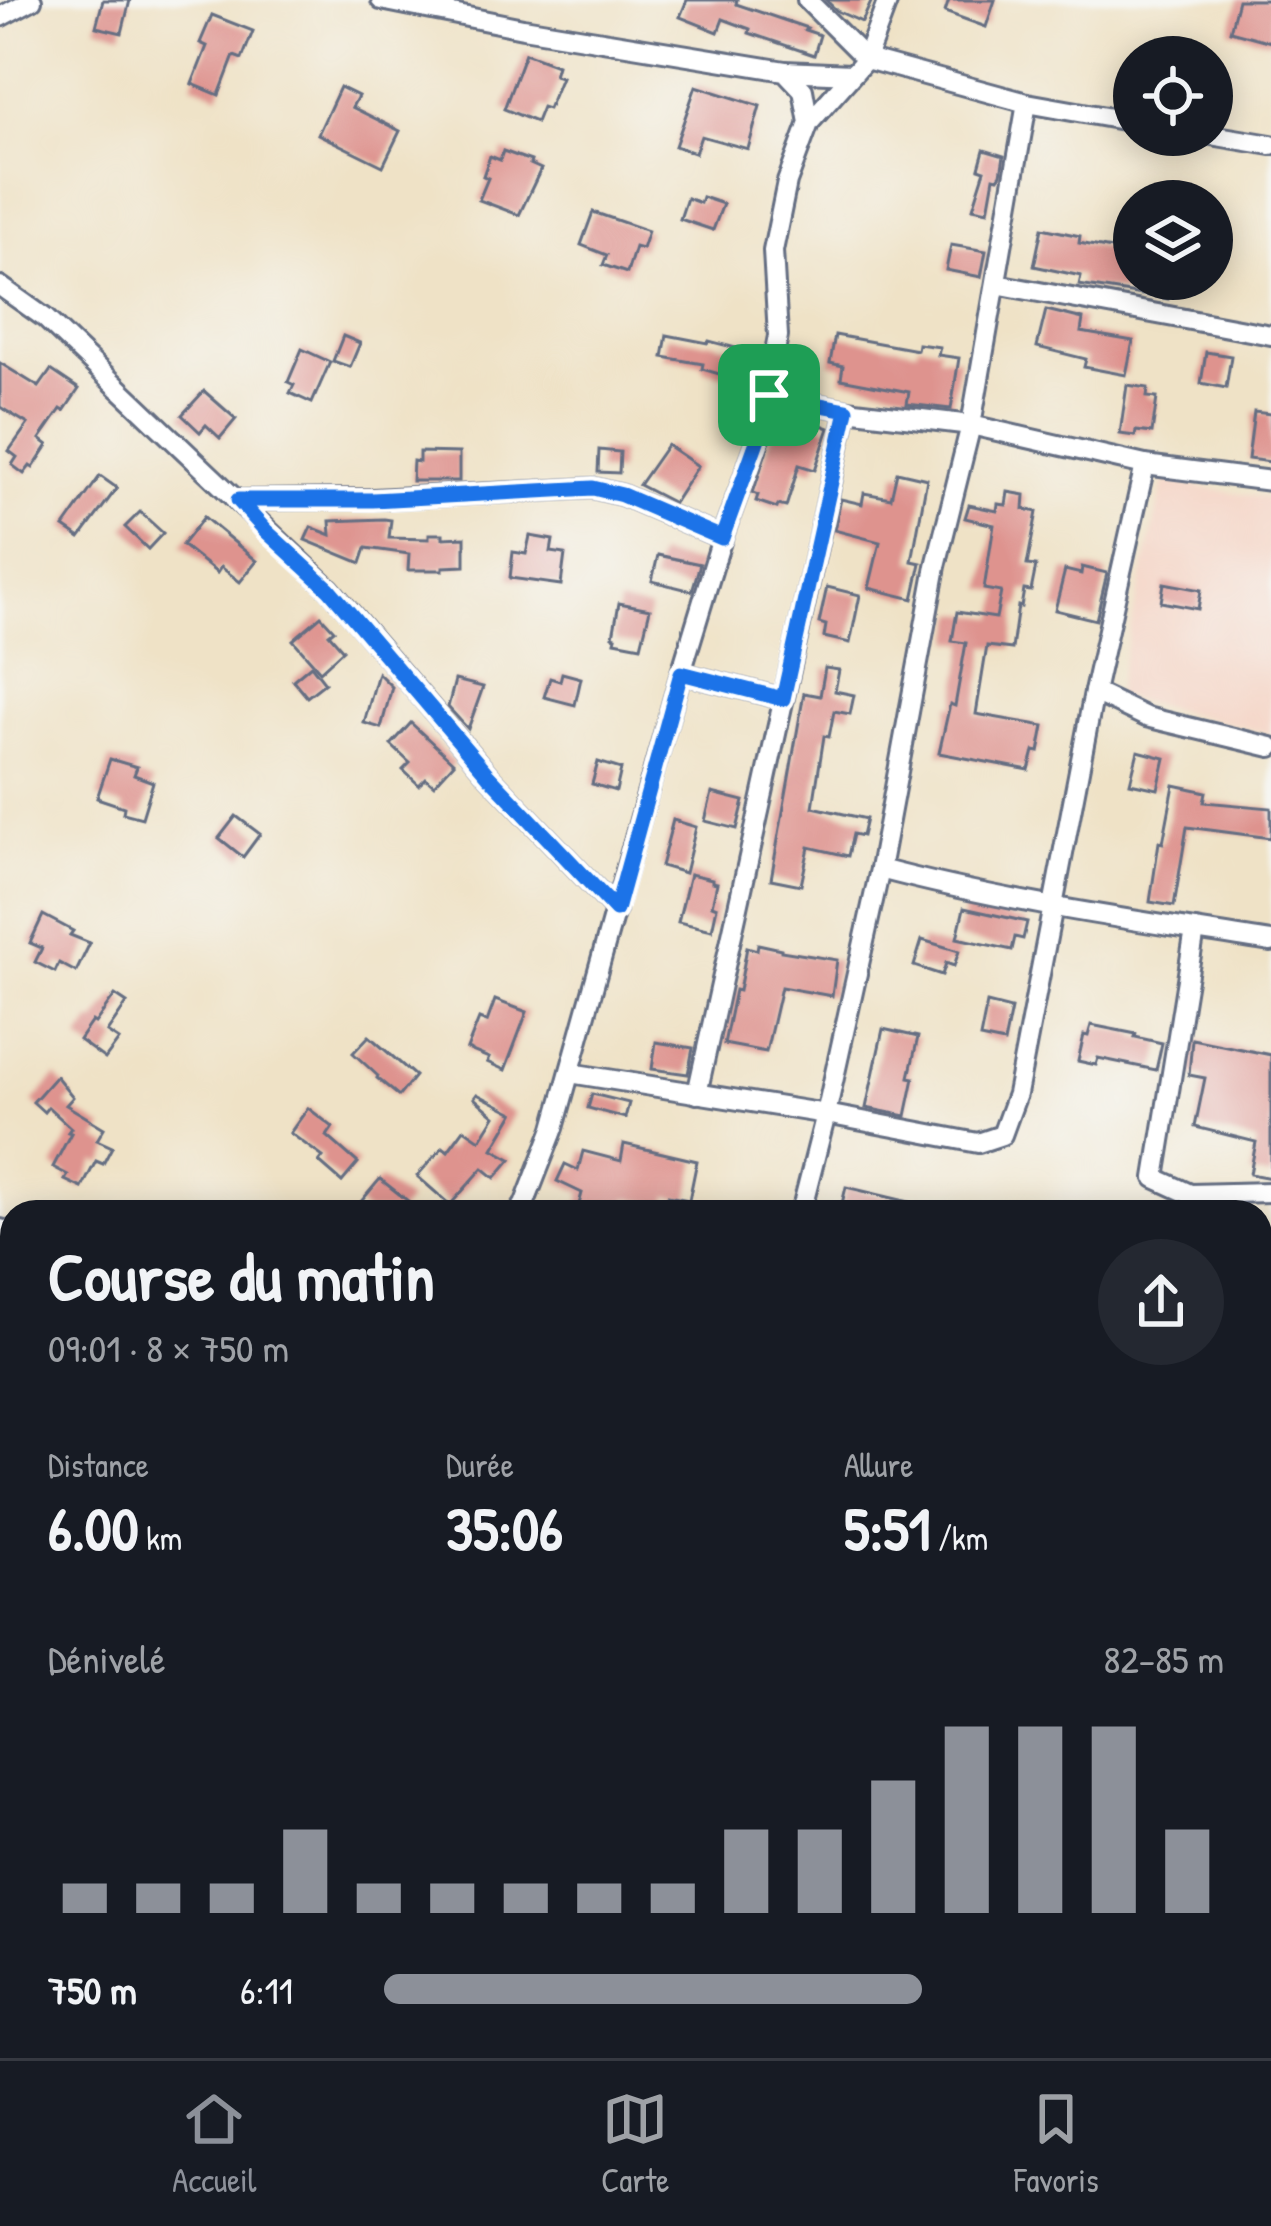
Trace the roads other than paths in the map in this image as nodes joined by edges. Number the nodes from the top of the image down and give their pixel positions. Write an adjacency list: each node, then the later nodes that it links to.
1 (32, 0): 5 (street)
2 (381, 0): 7 (street)
3 (806, 0): 6 (street)
4 (888, 0): 6 (street)
5 (0, 17)
6 (858, 66): 7 (street); 8 (street); 10 (street)
7 (785, 71): 10 (street)
8 (1027, 104): 9 (street); 13 (street)
9 (1113, 118)
10 (808, 123): 16 (street)
11 (1233, 139): 12 (street)
12 (1271, 145)
13 (996, 284): 15 (street); 18 (street)
14 (0, 286): 21 (street)
15 (1271, 335)
16 (769, 395): 17 (street); 22 (street)
17 (847, 410): 18 (street); 25 (street)
18 (971, 425): 19 (street); 27 (street)
19 (1145, 465): 20 (street); 24 (street)
20 (1271, 481)
21 (238, 500): 22 (street); 29 (street)
22 (722, 538): 23 (street)
23 (681, 673): 25 (street); 29 (street)
24 (1094, 692): 26 (street); 28 (street)
25 (783, 699): 33 (street)
26 (1271, 747)
27 (880, 869): 28 (street); 34 (street)
28 (1054, 905): 30 (street); 34 (street)
29 (616, 910): 32 (street)
30 (1195, 930): 31 (street); 35 (street)
31 (1271, 942)
32 (570, 1073): 33 (street); 36 (street)
33 (697, 1094): 34 (street)
34 (826, 1114): 37 (street)
35 (1271, 1192)
36 (526, 1200)
37 (804, 1200)

